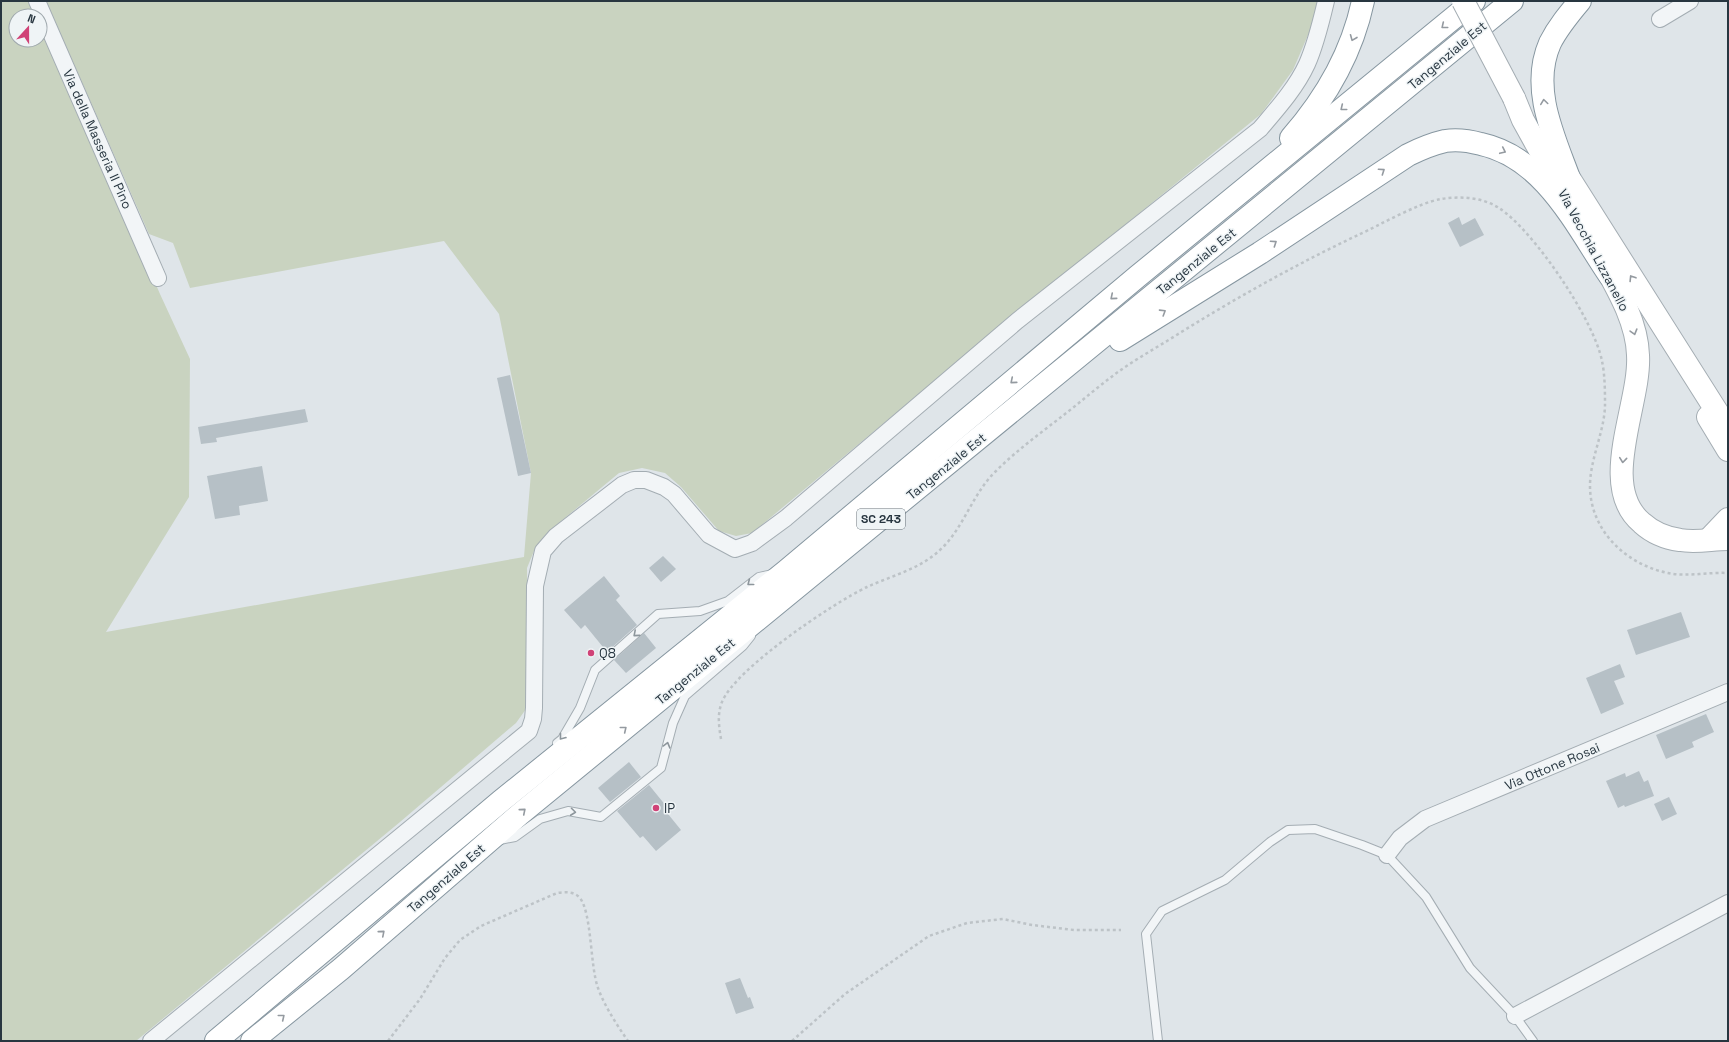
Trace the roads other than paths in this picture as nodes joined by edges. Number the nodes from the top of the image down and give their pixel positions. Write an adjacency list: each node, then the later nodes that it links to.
1 (37, 1): 14 (street, Via della Masseria Il Pino)
2 (1326, 1): 31 (street)
3 (1364, 1): 12 (main road, one-way to 12)
4 (1463, 1): 10 (main road, Via Vecchia Lizzanello, bridge)
5 (1474, 1): 12 (main road, Tangenziale Est, one-way to 12)
6 (1512, 1): 18 (main road, Tangenziale Est / SC 243)
7 (1580, 1): 11 (main road, one-way to 7)
8 (1690, 1): 9 (street)
9 (1660, 19)
10 (1514, 98): 11 (main road, Via Vecchia Lizzanello); 13 (main road, Via Vecchia Lizzanello)
11 (1569, 178): 15 (main road, Via Vecchia Lizzanello, one-way to 11)
12 (1138, 276): 21 (main road, Tangenziale Est, one-way to 21)
13 (1610, 276): 18 (main road, one-way to 13); 20 (main road, Via Vecchia Lizzanello, one-way to 20)
14 (158, 278)
15 (1683, 357): 16 (main road, Via Vecchia Lizzanello); 17 (main road, Via Vecchia Lizzanello)
16 (1728, 429)
17 (1728, 450)
18 (938, 472): 22 (main road, Tangenziale Est / SC 243)
19 (1728, 519): 20 (main road, Via Vecchia Lizzanello)
20 (1719, 539)
21 (786, 572): 24 (lane, one-way to 24); 26 (main road, Tangenziale Est)
22 (766, 613): 27 (main road, Tangenziale Est / SC 243, one-way to 22); 27 (lane, one-way to 22)
23 (1728, 692): 28 (street, Via Ottone Rosai)
24 (550, 749)
25 (519, 774): 26 (lane)
26 (501, 800): 32 (main road, Tangenziale Est)
27 (486, 844): 33 (main road, Tangenziale Est / SC 243, one-way to 27)
28 (1387, 855): 30 (lane); 34 (lane)
29 (1728, 903): 30 (street)
30 (1515, 1016): 35 (lane)
31 (151, 1041)
32 (216, 1041)
33 (252, 1041)
34 (1158, 1041)
35 (1533, 1041)

